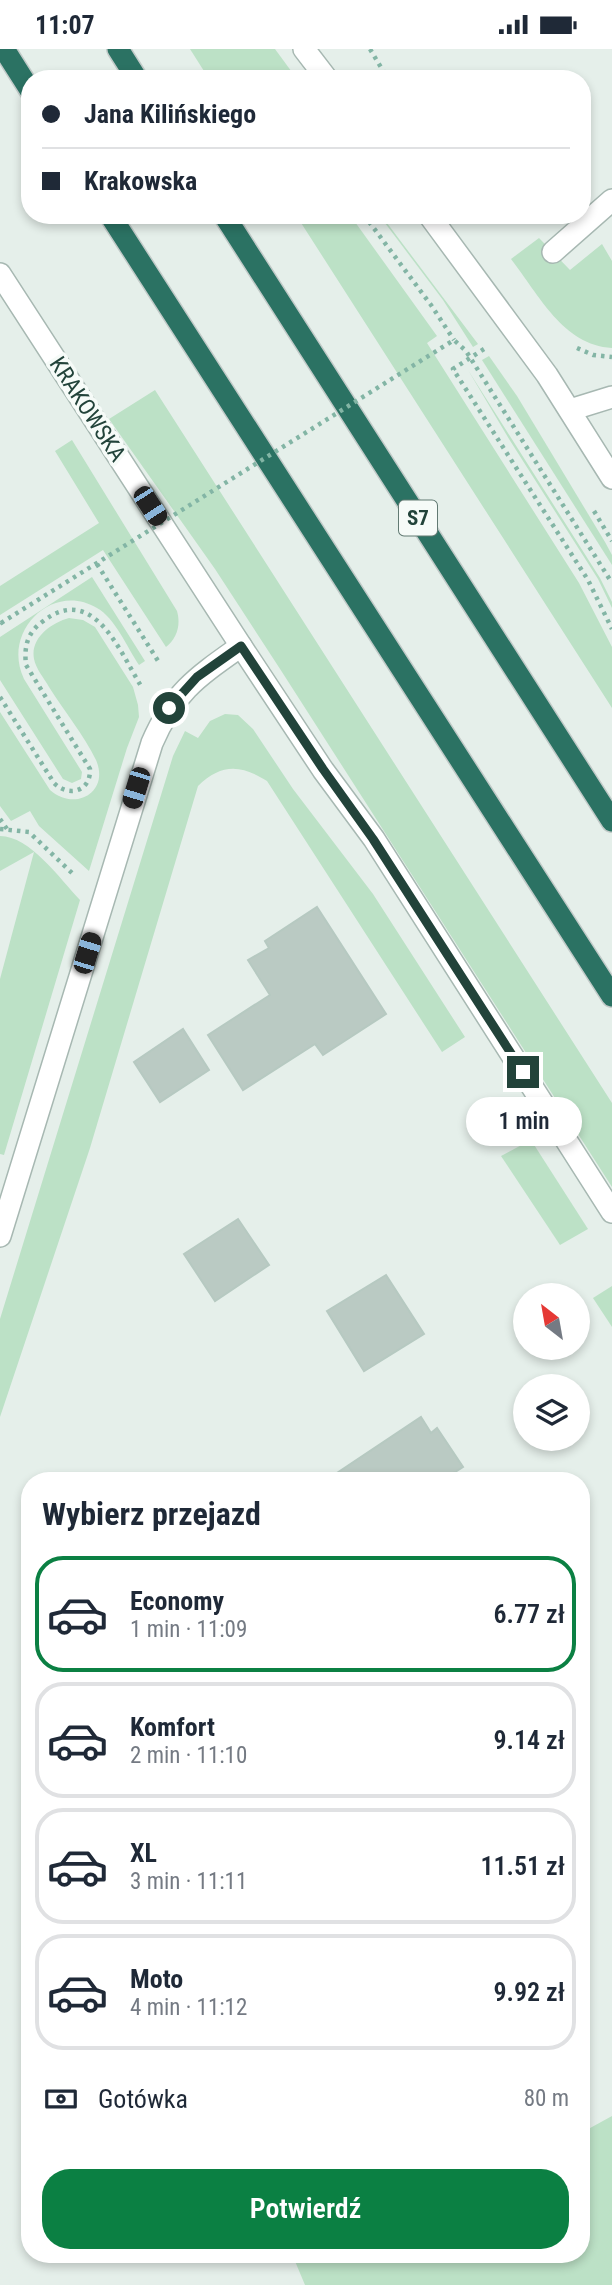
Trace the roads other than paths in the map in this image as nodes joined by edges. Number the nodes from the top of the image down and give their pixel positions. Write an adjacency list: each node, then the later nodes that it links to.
1 (4, 49): 6 (highway)
2 (118, 49): 4 (highway)
3 (304, 49): 5 (street)
4 (131, 70)
5 (320, 70)
6 (21, 76)
7 (612, 200): 8 (street)
8 (591, 219)
9 (116, 224): 20 (highway)
10 (230, 224): 19 (highway, S7)
11 (436, 224): 16 (street)
12 (585, 224): 13 (street)
13 (553, 252)
14 (0, 274): 18 (street, KRAKOWSKA)
15 (612, 397): 16 (street)
16 (570, 410): 17 (street)
17 (612, 478)
18 (241, 646): 21 (street, KRAKOWSKA); 22 (street)
19 (612, 821)
20 (612, 996)
21 (612, 1212)
22 (0, 1235)

